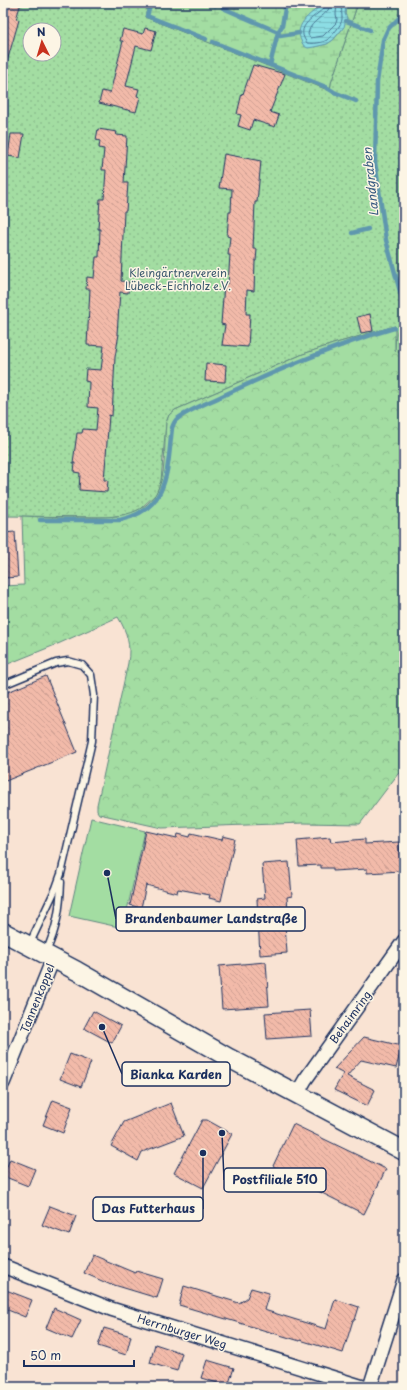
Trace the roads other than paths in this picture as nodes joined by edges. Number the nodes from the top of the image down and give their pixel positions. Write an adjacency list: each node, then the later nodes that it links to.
1 (3, 685): 2 (lane)
2 (61, 874): 5 (lane); 6 (lane)
3 (3, 932): 5 (main road)
4 (404, 941): 8 (street, Behaimring)
5 (29, 945): 6 (main road)
6 (49, 956): 7 (street, Tannenkoppel); 8 (main road)
7 (3, 1083)
8 (297, 1094): 9 (main road)
9 (404, 1151)
10 (3, 1266): 12 (street, Herrnburger Weg)
11 (404, 1280): 13 (street)
12 (363, 1387)
13 (370, 1387)

